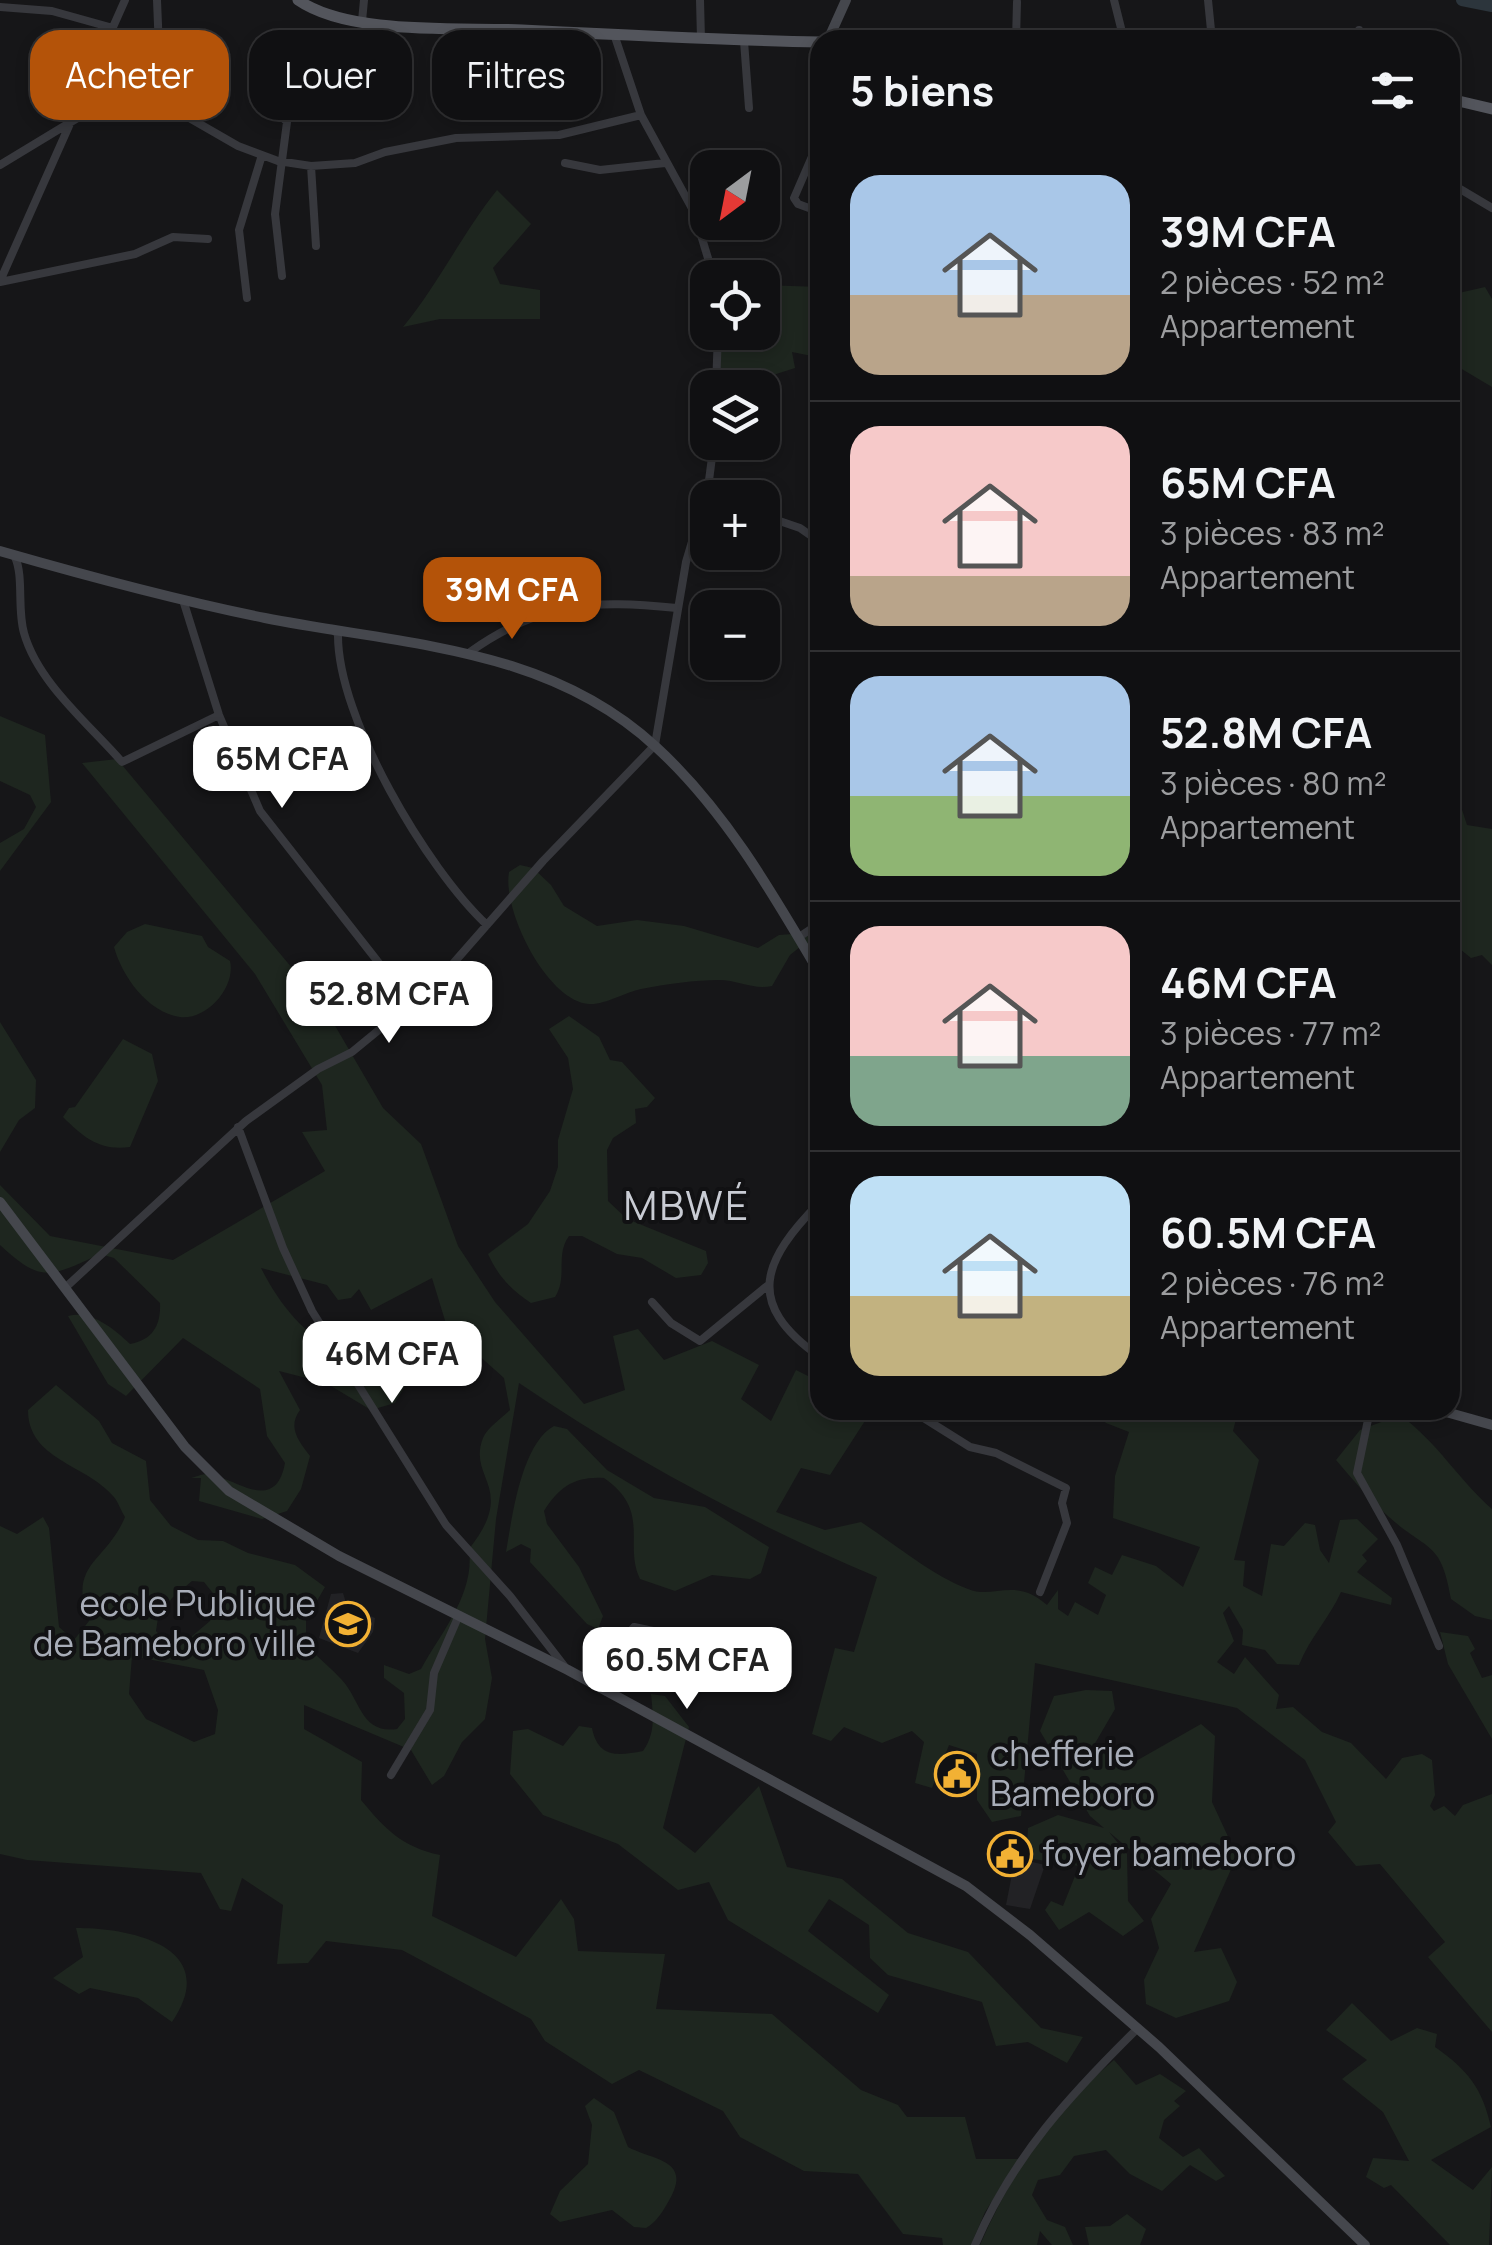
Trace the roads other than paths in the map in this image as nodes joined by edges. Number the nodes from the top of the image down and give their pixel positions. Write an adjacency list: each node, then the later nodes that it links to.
1 (125, 0): 12 (street)
2 (158, 0): 13 (street)
3 (298, 0): 11 (main road)
4 (364, 0): 11 (street)
5 (700, 0): 19 (street)
6 (846, 0): 14 (street)
7 (1114, 0): 16 (street)
8 (1208, 0): 17 (street)
9 (1017, 2): 15 (street)
10 (0, 7): 12 (street)
11 (362, 21): 18 (main road)
12 (113, 28): 29 (street)
13 (159, 30)
14 (832, 30)
15 (1016, 30)
16 (1122, 30)
17 (1211, 30)
18 (615, 37): 19 (main road); 25 (street)
19 (701, 39): 20 (main road)
20 (744, 41): 21 (main road); 23 (street)
21 (810, 42)
22 (1460, 101): 24 (main road)
23 (749, 108)
24 (1492, 109)
25 (641, 115): 34 (street); 36 (street)
26 (75, 120): 29 (street)
27 (196, 120): 30 (street)
28 (286, 120): 31 (street)
29 (66, 126): 35 (street); 44 (street)
30 (262, 156): 31 (street); 45 (street)
31 (278, 161): 36 (street); 43 (street)
32 (810, 161): 38 (street)
33 (564, 162): 34 (street)
34 (666, 163): 42 (street)
35 (0, 164)
36 (311, 166): 41 (street)
37 (1460, 189): 39 (street)
38 (810, 208)
39 (1492, 208)
40 (208, 238): 44 (street)
41 (316, 246)
42 (709, 260)
43 (282, 276)
44 (0, 281)
45 (247, 298)
46 (780, 521): 47 (street)
47 (810, 535)
48 (0, 551): 49 (street)
49 (13, 555): 51 (street); 55 (street)
50 (690, 560): 52 (street)
51 (183, 600): 53 (street); 55 (street)
52 (678, 608): 54 (street); 56 (street)
53 (332, 629): 54 (street); 57 (street)
54 (470, 652): 56 (street)
55 (219, 715): 61 (street)
56 (655, 746): 57 (street); 59 (street)
57 (487, 925): 61 (street)
58 (810, 930): 59 (street)
59 (800, 937): 60 (street)
60 (810, 956)
61 (411, 1004): 62 (street)
62 (238, 1128): 66 (street); 77 (street)
63 (0, 1202): 66 (street)
64 (810, 1214): 65 (street)
65 (768, 1286): 67 (street); 68 (street)
66 (66, 1287): 74 (street)
67 (652, 1302)
68 (810, 1348)
69 (1460, 1416): 72 (street)
70 (927, 1420): 73 (street)
71 (1368, 1420): 75 (street)
72 (1492, 1425)
73 (1040, 1592)
74 (459, 1614): 77 (street); 79 (street)
75 (1439, 1646)
76 (739, 1659): 78 (street)
77 (568, 1670): 78 (street)
78 (607, 1692): 80 (street)
79 (392, 1775)
80 (1138, 2028): 81 (street); 82 (street)
81 (975, 2245)
82 (1365, 2245)

